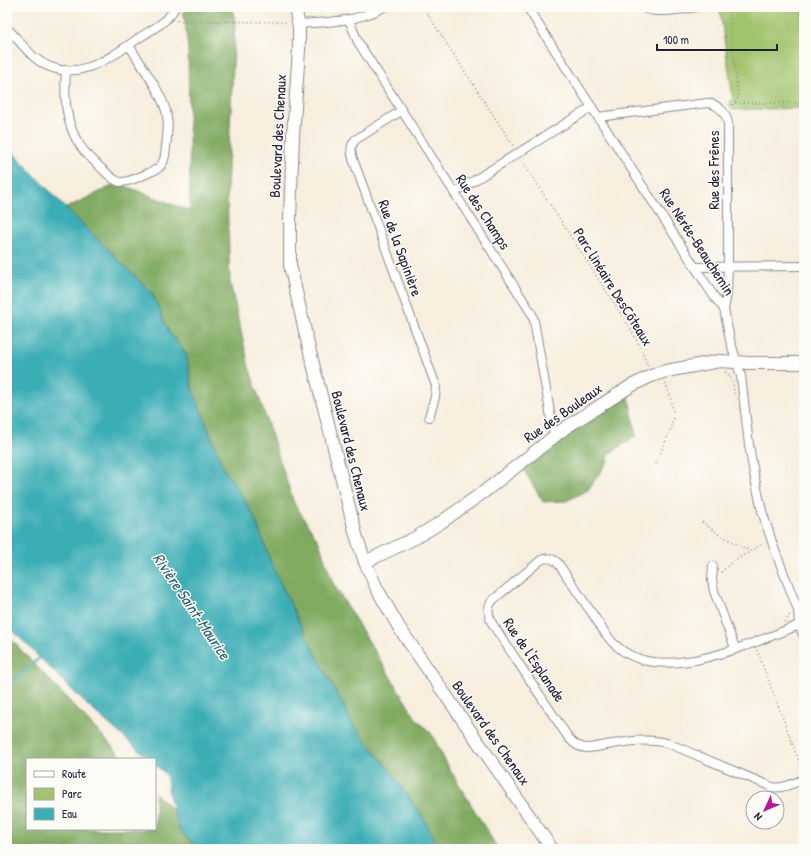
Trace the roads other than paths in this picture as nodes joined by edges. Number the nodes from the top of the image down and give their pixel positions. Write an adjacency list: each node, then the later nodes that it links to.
1 (295, 7): 8 (street, Boulevard des Chenaux)
2 (384, 7): 7 (street)
3 (527, 7): 12 (street, Rue Nérée-Beauchemin)
4 (642, 7): 5 (street)
5 (696, 7)
6 (173, 11): 10 (street)
7 (349, 20): 8 (street); 13 (street, Rue des Champs)
8 (298, 24): 24 (street, Boulevard des Chenaux)
9 (7, 28): 11 (street)
10 (129, 45): 11 (street); 11 (street)
11 (66, 70)
12 (592, 107): 14 (street, Rue Nérée-Beauchemin); 15 (street)
13 (401, 111): 15 (street, Rue des Champs); 22 (street, Rue de la Sapinière)
14 (598, 117): 16 (street, Rue des Frênes); 18 (street, Rue Nérée-Beauchemin)
15 (454, 193): 23 (street, Rue des Champs)
16 (728, 266): 17 (street); 18 (street); 19 (street, Rue des Frênes)
17 (804, 266)
18 (695, 267): 19 (street, Rue Nérée-Beauchemin)
19 (724, 309): 20 (street, Rue Nérée-Beauchemin)
20 (736, 362): 21 (street, Rue des Bouleaux); 23 (street, Rue des Bouleaux); 26 (street, Rue Nérée-Beauchemin)
21 (804, 363)
22 (429, 417)
23 (554, 435): 24 (street, Rue des Bouleaux)
24 (365, 562): 31 (street, Boulevard des Chenaux)
25 (713, 566): 29 (street)
26 (797, 607): 27 (street, Rue Nérée-Beauchemin)
27 (799, 625): 28 (street, Rue Nérée-Beauchemin); 29 (street, Rue de l'Esplanade)
28 (804, 637)
29 (735, 648): 30 (street, Rue de l'Esplanade)
30 (804, 779)
31 (552, 849)

